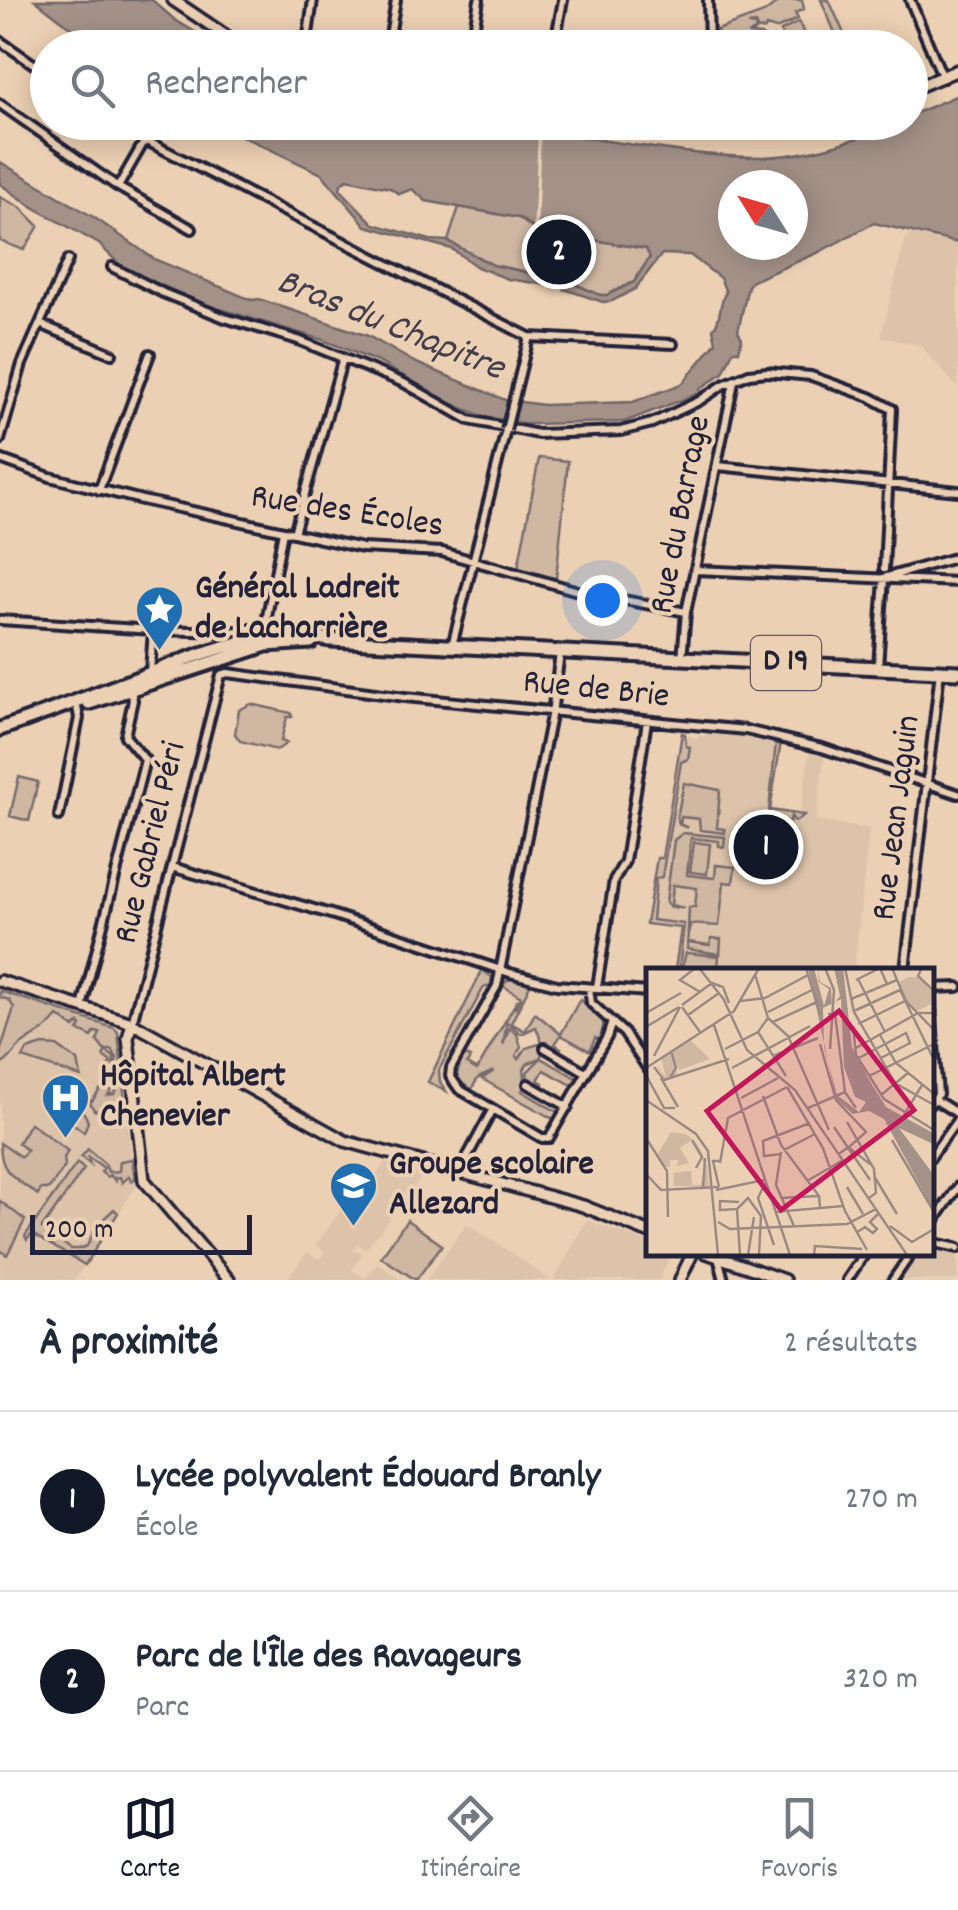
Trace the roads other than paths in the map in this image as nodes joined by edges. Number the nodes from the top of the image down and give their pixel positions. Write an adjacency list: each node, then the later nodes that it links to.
1 (173, 0): 8 (street)
2 (312, 0): 9 (street)
3 (396, 0): 10 (street)
4 (479, 0): 11 (street)
5 (563, 0): 12 (street)
6 (708, 0): 13 (street)
7 (910, 0): 14 (street)
8 (217, 30)
9 (308, 30)
10 (391, 30)
11 (474, 30)
12 (557, 30)
13 (709, 30)
14 (923, 30)
15 (0, 41): 17 (street)
16 (928, 43): 19 (street)
17 (30, 62)
18 (958, 70): 19 (street)
19 (943, 78): 20 (street)
20 (928, 83)
21 (0, 104): 22 (street)
22 (30, 125)
23 (51, 140): 25 (street)
24 (146, 140): 25 (street); 30 (street)
25 (118, 187): 26 (street)
26 (192, 230)
27 (68, 260): 29 (street)
28 (112, 267): 34 (street)
29 (40, 324): 32 (street); 36 (street)
30 (529, 337): 31 (street); 45 (street, bridge)
31 (673, 344)
32 (112, 354)
33 (150, 354): 40 (street)
34 (343, 358): 35 (street); 43 (street)
35 (734, 380): 38 (street, Rue du Barrage); 39 (street)
36 (0, 440)
37 (0, 459): 40 (street, Rue des Écoles)
38 (718, 466): 39 (street); 46 (street, Rue du Barrage)
39 (888, 483): 41 (street); 47 (street)
40 (99, 490): 42 (street, Rue des Écoles)
41 (958, 490)
42 (283, 530): 43 (street, Rue des Écoles); 52 (street)
43 (294, 533): 45 (street, Rue des Écoles)
44 (958, 556): 47 (street)
45 (472, 560): 49 (street, Rue des Écoles); 53 (street)
46 (696, 570): 47 (street); 49 (street, Rue du Barrage)
47 (884, 574): 48 (street); 57 (street)
48 (958, 582)
49 (686, 612): 55 (street, Rue du Barrage)
50 (0, 620): 51 (street)
51 (153, 630): 52 (street); 60 (street)
52 (266, 636): 53 (main road, D 19); 56 (main road, D 19)
53 (452, 646): 54 (main road, D 19)
54 (560, 651): 55 (main road, D 19); 64 (street)
55 (682, 659): 57 (main road, D 19)
56 (216, 663): 60 (main road, D 19); 61 (main road, D 19); 64 (street, Rue de Brie); 70 (street, Rue Gabriel Péri)
57 (878, 668): 58 (main road, D 19)
58 (940, 671): 59 (main road, D 19); 67 (street, Rue Jean Jaguin)
59 (958, 672)
60 (150, 673): 63 (main road, D 19)
61 (130, 690): 62 (main road, D 19); 78 (street)
62 (77, 707): 63 (main road, D 19); 69 (street)
63 (55, 710): 66 (main road, D 19)
64 (550, 712): 65 (street, Rue de Brie); 72 (street)
65 (647, 722): 67 (street, Rue de Brie); 74 (street)
66 (0, 729)
67 (927, 784): 68 (street, Rue de Brie); 71 (street, Rue Jean Jaguin)
68 (958, 794)
69 (60, 816)
70 (172, 868): 72 (street); 80 (street, Rue Gabriel Péri)
71 (904, 968)
72 (500, 970): 74 (street); 89 (street)
73 (0, 980): 78 (street)
74 (593, 987): 77 (street); 79 (street)
75 (958, 987): 76 (street)
76 (933, 988)
77 (646, 992)
78 (82, 1008): 80 (street)
79 (612, 1022): 83 (street); 84 (street)
80 (132, 1023): 92 (street); 103 (street)
81 (933, 1033): 86 (street)
82 (544, 1048): 84 (street)
83 (646, 1066)
84 (587, 1073): 88 (street)
85 (528, 1084): 88 (street)
86 (933, 1100)
87 (933, 1102): 90 (street)
88 (568, 1107): 89 (street)
89 (493, 1109): 92 (street)
90 (958, 1116): 91 (street)
91 (933, 1154)
92 (459, 1174): 95 (street)
93 (958, 1187): 94 (street)
94 (933, 1223)
95 (646, 1231)
96 (933, 1243): 97 (street)
97 (958, 1248)
98 (692, 1255): 104 (street)
99 (712, 1255): 102 (street)
100 (864, 1255): 107 (street)
101 (910, 1255): 108 (street)
102 (718, 1257): 105 (street); 106 (street)
103 (228, 1280)
104 (680, 1280)
105 (724, 1280)
106 (784, 1280)
107 (848, 1280)
108 (893, 1280)

